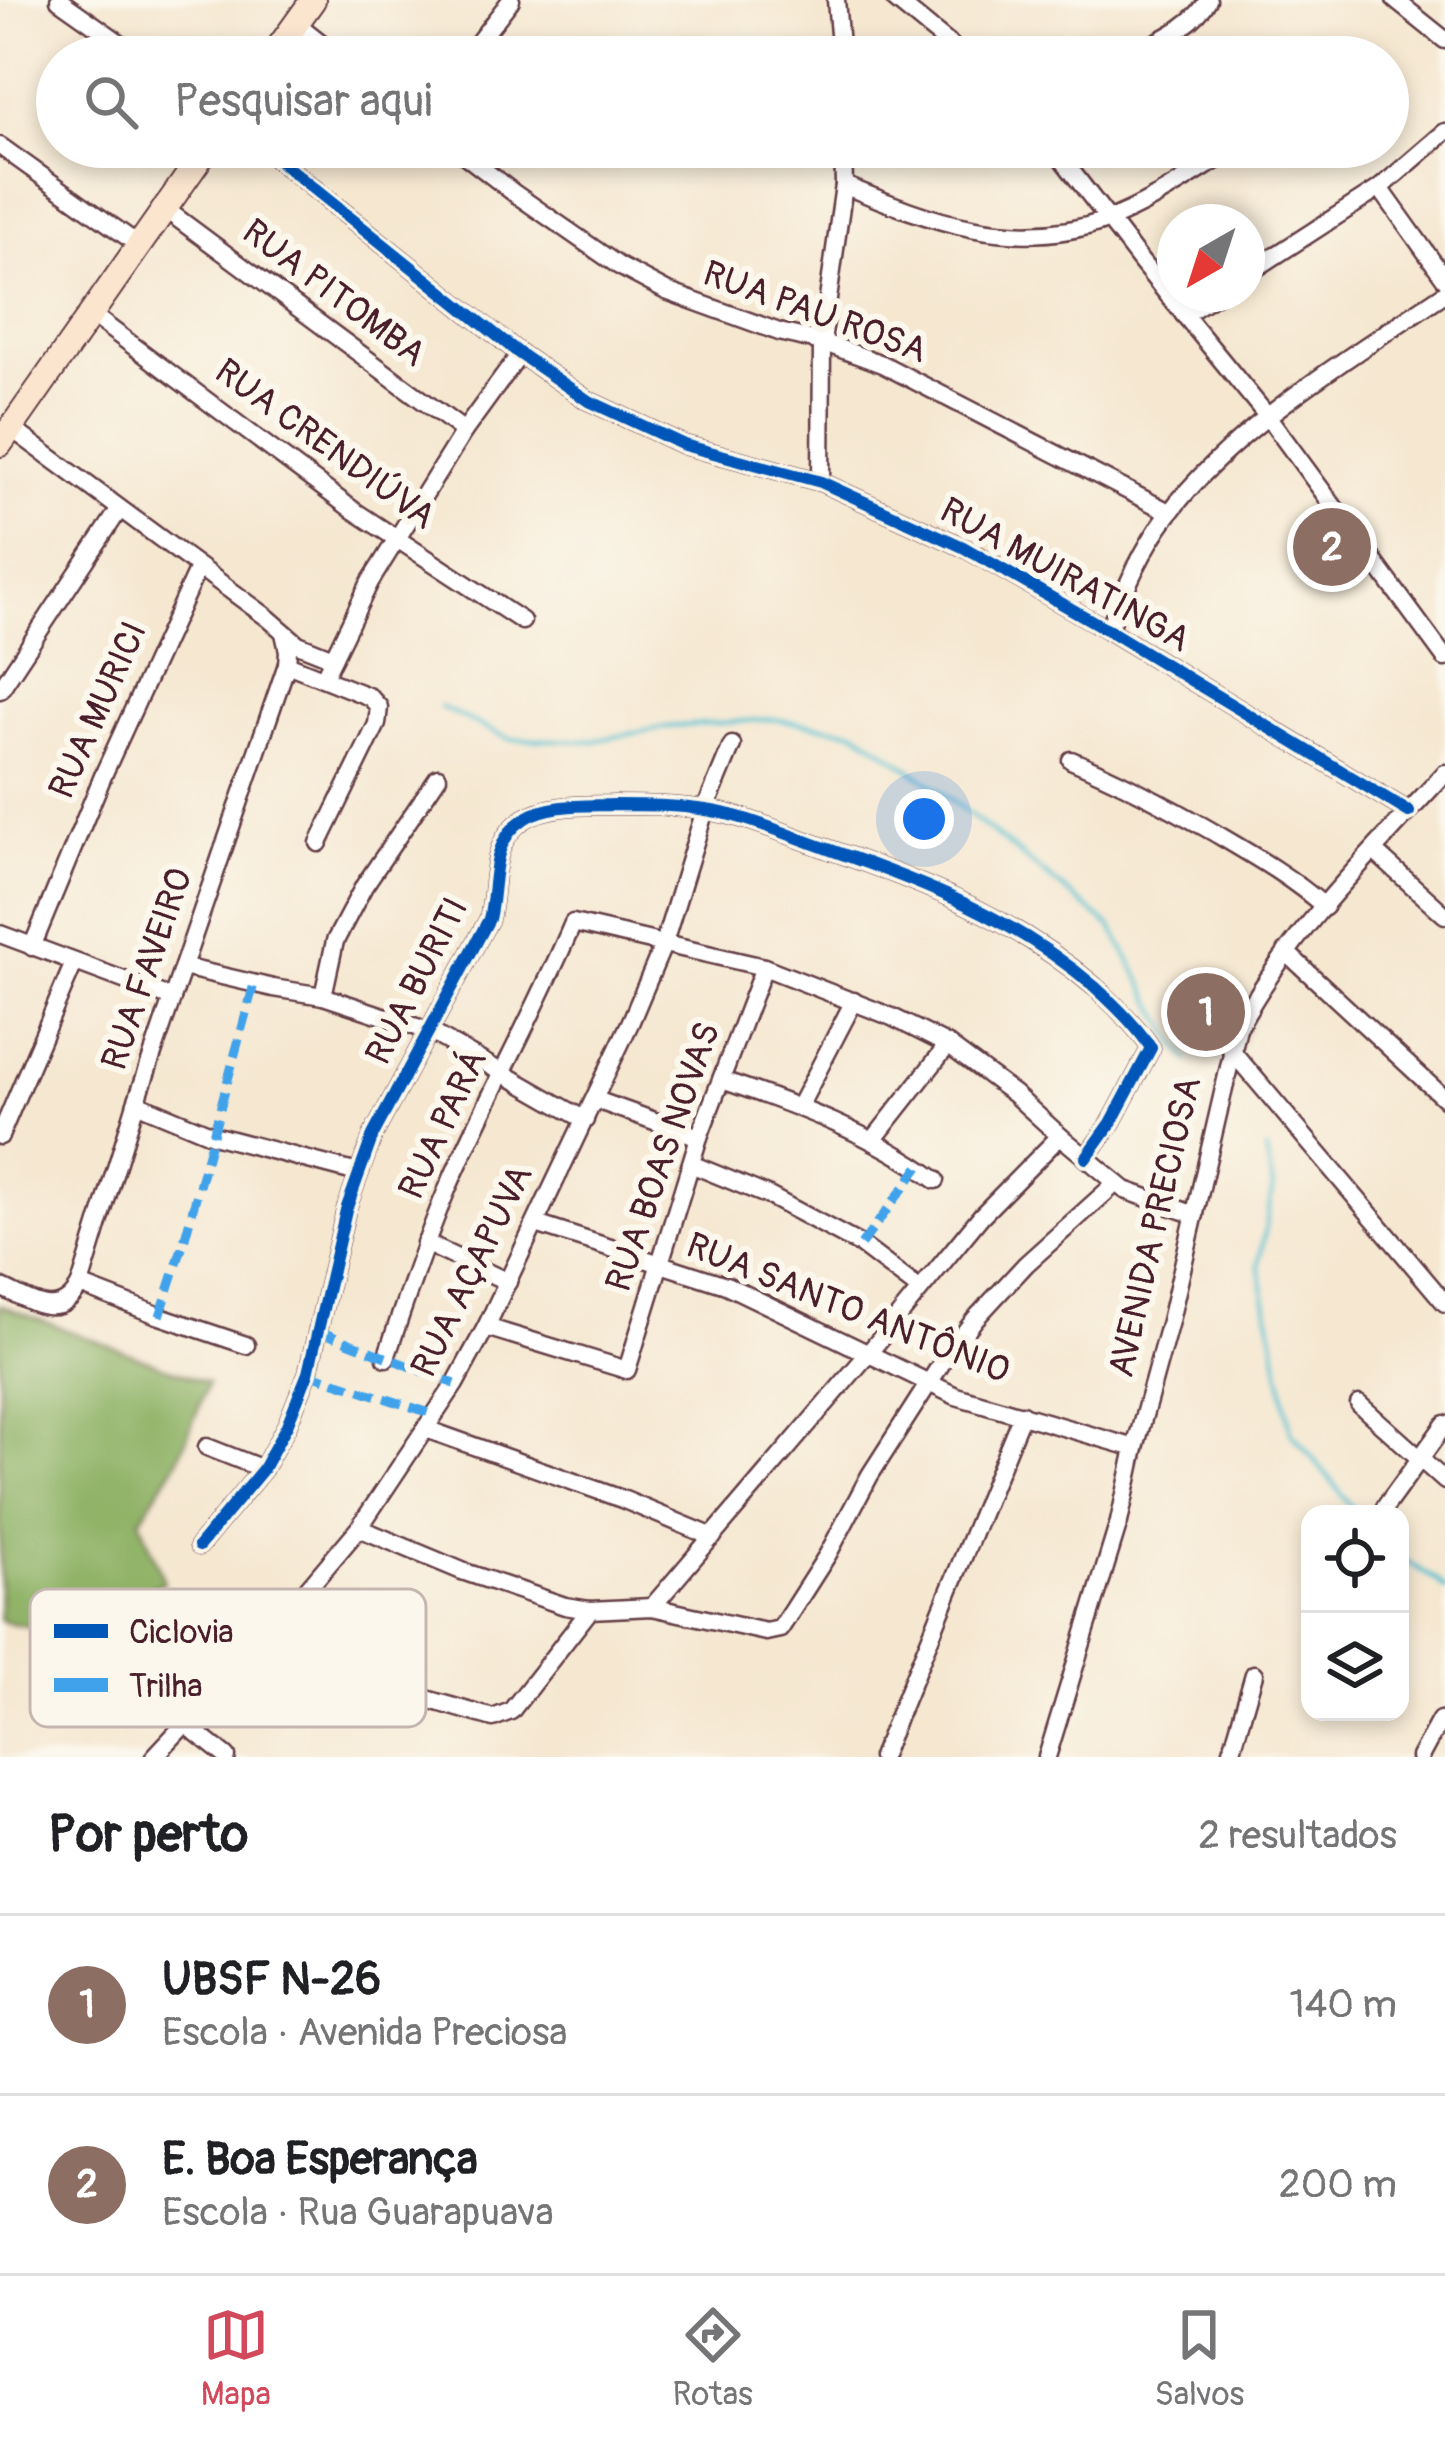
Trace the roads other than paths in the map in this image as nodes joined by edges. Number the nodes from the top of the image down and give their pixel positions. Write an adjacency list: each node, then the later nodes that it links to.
1 (59, 0): 9 (street)
2 (313, 0): 8 (street)
3 (511, 0): 12 (street)
4 (836, 0): 13 (street)
5 (895, 0): 14 (street)
6 (1208, 0): 15 (street)
7 (1395, 0): 16 (street)
8 (296, 23): 10 (street); 11 (street)
9 (110, 36)
10 (287, 36)
11 (312, 36)
12 (483, 36)
13 (839, 36)
14 (939, 36)
15 (1167, 36)
16 (1445, 40)
17 (1445, 132): 19 (street)
18 (0, 146): 31 (street)
19 (1409, 163)
20 (193, 168): 29 (street)
21 (288, 168): 39 (street, RUA MUIRATINGA)
22 (483, 168): 38 (street, RUA PAU ROSA)
23 (844, 168): 27 (street)
24 (1070, 168): 30 (street)
25 (1201, 168): 30 (street)
26 (1403, 168): 28 (street)
27 (844, 185): 30 (street); 38 (street)
28 (1380, 188): 32 (street); 33 (street)
29 (165, 209): 31 (street); 41 (street, RUA PITOMBA)
30 (1110, 219): 37 (street)
31 (140, 246): 36 (street)
32 (1265, 262)
33 (1445, 279)
34 (1445, 293): 40 (street)
35 (1190, 312): 37 (street)
36 (92, 315): 42 (street); 46 (street, RUA CRENDIÚVA)
37 (1184, 316): 40 (street)
38 (822, 342): 43 (street); 45 (street, RUA PAU ROSA)
39 (520, 354): 41 (street); 43 (street, RUA MUIRATINGA)
40 (1268, 417): 45 (street); 52 (street)
41 (464, 431): 46 (street)
42 (6, 436): 44 (street)
43 (820, 482): 49 (street, RUA MUIRATINGA)
44 (119, 510): 47 (street); 55 (street)
45 (1169, 512): 49 (street)
46 (397, 539): 48 (street, RUA CRENDIÚVA); 51 (street)
47 (198, 568): 50 (street); 68 (street, RUA MURICI)
48 (522, 621)
49 (1108, 630): 61 (street, RUA MUIRATINGA)
50 (284, 633): 51 (street); 53 (street, RUA FAVEIRO)
51 (333, 658): 54 (street)
52 (1445, 658)
53 (287, 664): 54 (street); 71 (street, RUA FAVEIRO)
54 (324, 676): 62 (street)
55 (0, 690)
56 (732, 745): 60 (street, RUA AÇAPUVA)
57 (1072, 760): 64 (street)
58 (1445, 773): 61 (street, AVENIDA PRECIOSA)
59 (438, 777): 73 (street)
60 (704, 810): 67 (street, RUA AÇAPUVA); 76 (street, RUA BURITI); 90 (street, RUA BURITI)
61 (1409, 812): 63 (street, AVENIDA PRECIOSA)
62 (319, 843)
63 (1374, 850): 64 (street, AVENIDA PRECIOSA); 65 (street)
64 (1325, 907): 69 (street, AVENIDA PRECIOSA)
65 (1445, 915)
66 (0, 934): 68 (street)
67 (664, 943): 72 (street); 79 (street, RUA PARÁ); 82 (street, RUA AÇAPUVA)
68 (32, 947): 70 (street)
69 (1286, 952): 78 (street, AVENIDA PRECIOSA); 81 (street)
70 (74, 963): 74 (street); 86 (street)
71 (183, 967): 73 (street); 74 (street, RUA FAVEIRO)
72 (764, 967): 75 (street); 80 (street, RUA BOAS NOVAS)
73 (323, 996): 76 (street)
74 (172, 998): 83 (street, RUA FAVEIRO)
75 (854, 1001): 77 (street); 84 (street)
76 (429, 1031): 79 (street); 92 (street, RUA BURITI)
77 (948, 1045): 87 (street); 89 (street)
78 (1231, 1050): 95 (street, AVENIDA PRECIOSA); 103 (street)
79 (503, 1073): 85 (street); 97 (street, RUA PARÁ)
80 (722, 1080): 84 (street); 88 (street, RUA BOAS NOVAS)
81 (1445, 1099)
82 (596, 1100): 85 (street, RUA AÇAPUVA); 88 (street)
83 (136, 1103): 92 (street); 100 (street, RUA FAVEIRO)
84 (799, 1107): 89 (street)
85 (585, 1120): 96 (street, RUA AÇAPUVA)
86 (0, 1136)
87 (1060, 1136): 90 (street); 102 (street)
88 (699, 1138): 91 (street, RUA BOAS NOVAS)
89 (874, 1139): 93 (street)
90 (1086, 1158): 94 (street)
91 (691, 1164): 98 (street, RUA BOAS NOVAS); 102 (street)
92 (358, 1173): 116 (street, RUA BURITI)
93 (936, 1180)
94 (1116, 1183): 95 (street); 108 (street)
95 (1195, 1215): 114 (street, AVENIDA PRECIOSA)
96 (536, 1224): 98 (street, RUA SANTO ANTÔNIO); 99 (street, RUA AÇAPUVA)
97 (425, 1243): 99 (street); 107 (street, RUA PARÁ)
98 (658, 1265): 104 (street, RUA BOAS NOVAS); 106 (street, RUA SANTO ANTÔNIO)
99 (508, 1282): 104 (street, RUA AÇAPUVA)
100 (80, 1285): 101 (street); 105 (street)
101 (0, 1287)
102 (919, 1289): 106 (street)
103 (1445, 1303)
104 (487, 1327): 112 (street, RUA AÇAPUVA)
105 (246, 1345)
106 (867, 1355): 108 (street, RUA SANTO ANTÔNIO); 120 (street)
107 (386, 1358)
108 (929, 1385): 110 (street, RUA SANTO ANTÔNIO); 123 (street)
109 (1359, 1404): 115 (street)
110 (1022, 1414): 114 (street, RUA SANTO ANTÔNIO); 132 (street)
111 (1445, 1424): 115 (street)
112 (426, 1429): 119 (street, RUA AÇAPUVA); 120 (street)
113 (207, 1447): 116 (street)
114 (1135, 1448): 133 (street, AVENIDA PRECIOSA)
115 (1420, 1460): 117 (street); 118 (street)
116 (263, 1469): 121 (street, RUA BURITI)
117 (1445, 1481)
118 (1386, 1505)
119 (359, 1528): 122 (street, RUA AÇAPUVA); 124 (street)
120 (712, 1537): 123 (street)
121 (199, 1546)
122 (307, 1589)
123 (652, 1607): 124 (street)
124 (590, 1610): 126 (street)
125 (1254, 1674): 134 (street)
126 (426, 1700)
127 (1440, 1720): 135 (street)
128 (181, 1727): 130 (street, RUA AÇAPUVA)
129 (188, 1727): 131 (street)
130 (154, 1757)
131 (227, 1757)
132 (881, 1757)
133 (1047, 1757)
134 (1230, 1757)
135 (1420, 1757)

